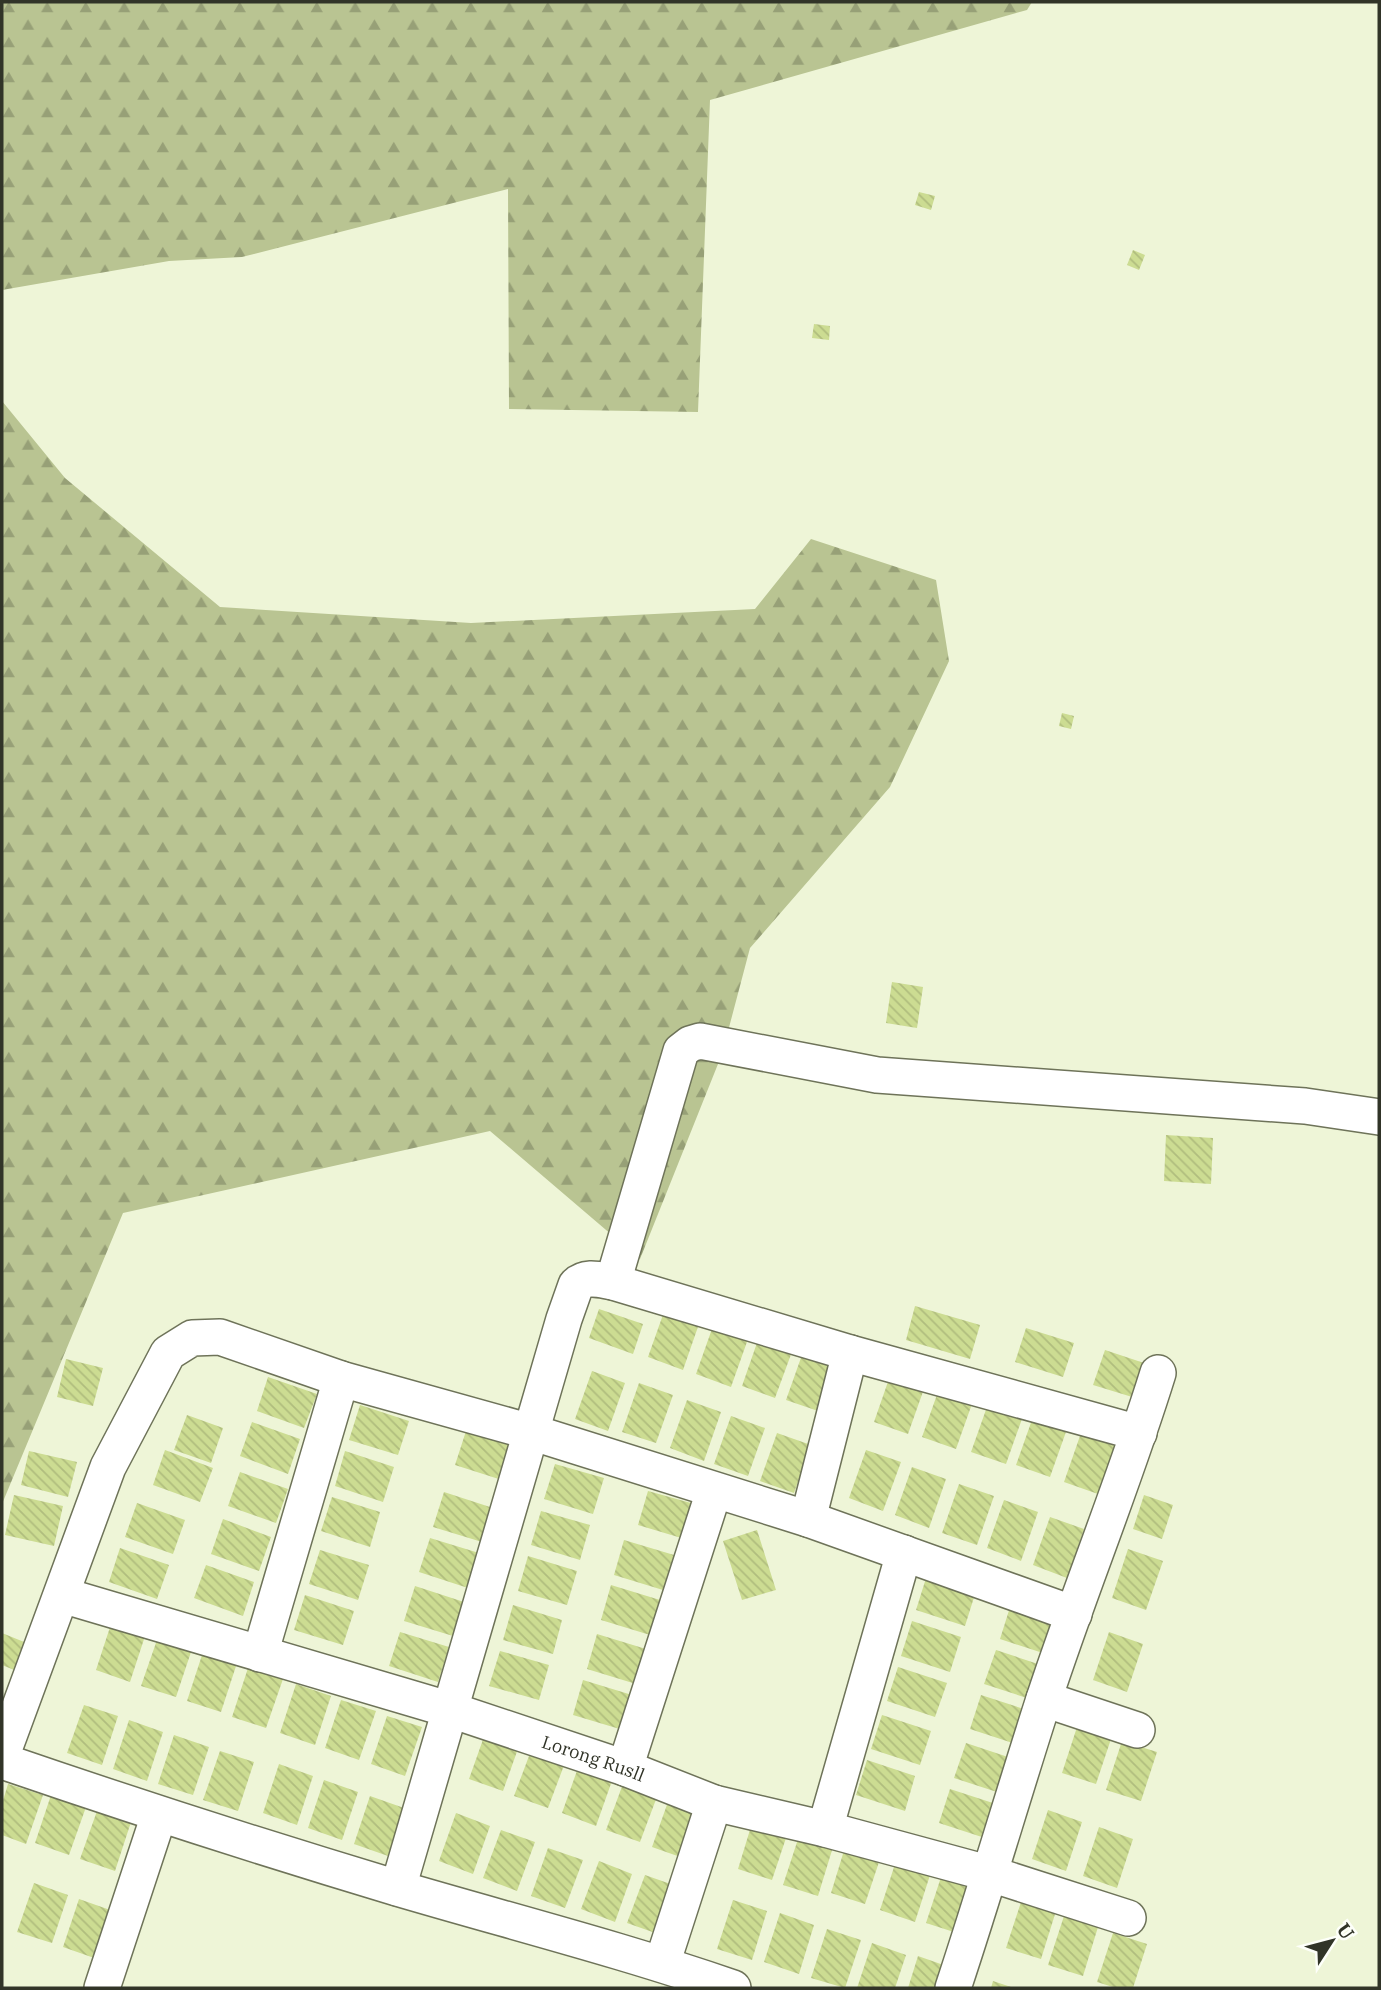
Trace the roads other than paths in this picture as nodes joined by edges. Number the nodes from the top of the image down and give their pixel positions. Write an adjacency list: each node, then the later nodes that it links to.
1 (1379, 1117): 2 (street)
2 (613, 1282): 3 (street); 6 (street)
3 (850, 1353): 7 (street); 9 (street)
4 (1158, 1373): 7 (street)
5 (341, 1378): 6 (street); 11 (street); 13 (street)
6 (531, 1432): 8 (street); 15 (street)
7 (1139, 1433): 12 (street)
8 (714, 1491): 9 (street); 19 (street)
9 (808, 1519): 10 (street)
10 (904, 1553): 12 (street); 22 (street)
11 (62, 1595): 13 (street, Lorong Rusll); 17 (street)
12 (1074, 1614): 14 (street)
13 (260, 1654): 15 (street, Lorong Rusll)
14 (1044, 1699): 16 (street); 23 (street)
15 (451, 1710): 19 (street, Lorong Rusll); 24 (street)
16 (1137, 1730)
17 (2, 1755)
18 (2, 1761): 21 (street)
19 (625, 1768): 20 (street, Lorong Rusll)
20 (714, 1803): 22 (street, Lorong Rusll); 26 (street)
21 (159, 1815): 24 (street); 27 (street)
22 (825, 1829): 23 (street, Lorong Rusll)
23 (991, 1874): 25 (street, Lorong Rusll); 29 (street)
24 (398, 1888): 26 (street)
25 (1128, 1918)
26 (662, 1964): 28 (street)
27 (102, 1988)
28 (733, 1988)
29 (953, 1988)

